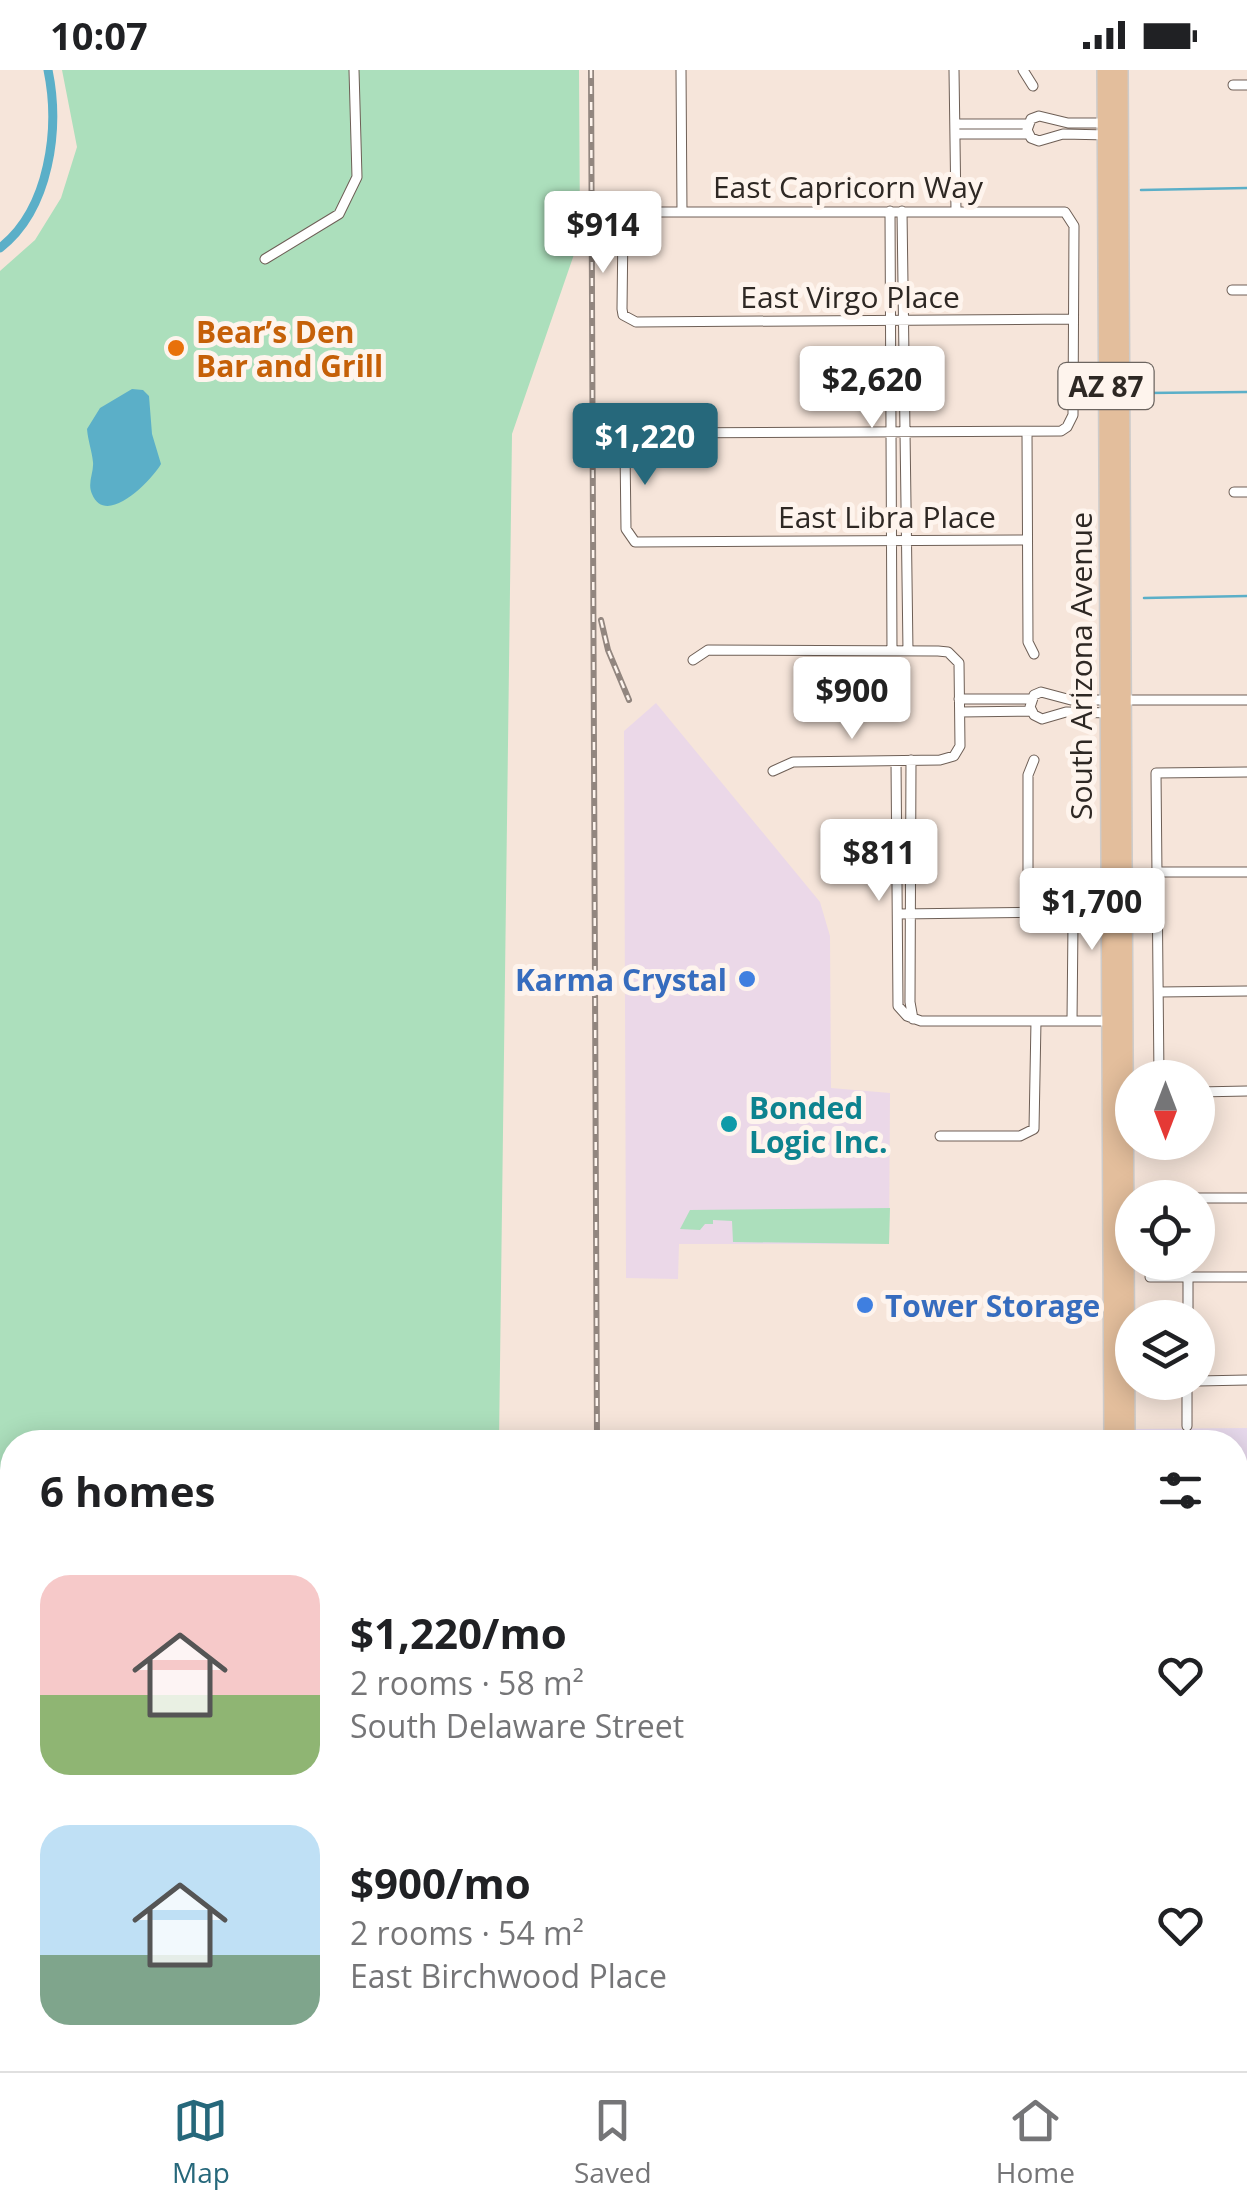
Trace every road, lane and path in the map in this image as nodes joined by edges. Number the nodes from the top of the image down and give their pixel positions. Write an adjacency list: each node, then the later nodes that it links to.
1 (354, 70): 17 (street)
2 (682, 70): 16 (street)
3 (954, 70): 10 (street)
4 (1023, 70): 9 (street)
5 (1105, 70): 12 (main road, South Arizona Avenue / AZ 87)
6 (1120, 70): 12 (main road, South Arizona Avenue / AZ 87)
7 (1233, 85): 8 (street)
8 (1247, 85)
9 (1034, 86)
10 (954, 129): 11 (street); 15 (street)
11 (1028, 129): 12 (street); 12 (street)
12 (1113, 129): 39 (main road, South Arizona Avenue / AZ 87)
13 (890, 211): 14 (street, East Capricorn Way); 16 (street, East Capricorn Way); 22 (street)
14 (902, 211): 15 (street, East Capricorn Way); 23 (street)
15 (956, 211): 20 (street, East Capricorn Way)
16 (682, 212): 21 (street, East Capricorn Way)
17 (265, 259)
18 (1232, 290): 19 (street)
19 (1247, 290)
20 (1073, 319): 23 (street, East Virgo Place); 24 (street)
21 (628, 320): 22 (street, East Virgo Place)
22 (891, 320): 23 (street, East Virgo Place); 25 (street)
23 (903, 320): 26 (street)
24 (1027, 432): 26 (street); 29 (street)
25 (891, 433): 26 (street); 30 (street); 30 (street, East Libra Place)
26 (905, 433): 31 (street)
27 (1234, 492): 28 (street)
28 (1247, 492)
29 (1028, 540): 31 (street, East Libra Place); 34 (street)
30 (892, 541): 31 (street, East Libra Place); 32 (street)
31 (906, 541): 33 (street)
32 (892, 651): 33 (street); 35 (street)
33 (908, 651): 36 (street)
34 (1034, 654)
35 (692, 660)
36 (960, 699): 37 (street); 40 (street)
37 (1032, 699): 39 (street); 41 (street)
38 (1247, 700): 39 (street)
39 (1116, 707): 41 (street); 58 (main road, South Arizona Avenue / AZ 87); 64 (main road, South Arizona Avenue / AZ 87)
40 (960, 712): 41 (street); 43 (street)
41 (1031, 712)
42 (896, 760): 43 (street); 45 (street); 48 (street)
43 (911, 760): 47 (street)
44 (1034, 760): 52 (street)
45 (773, 771)
46 (1247, 772): 49 (street)
47 (910, 869): 48 (street); 53 (street)
48 (897, 871): 51 (street); 53 (street)
49 (1158, 872): 50 (street); 55 (street)
50 (1247, 872)
51 (856, 878)
52 (1028, 912): 53 (street); 57 (street)
53 (904, 914): 56 (street)
54 (1247, 991): 55 (street)
55 (1159, 992): 59 (street)
56 (1036, 1021): 57 (street); 62 (street)
57 (1072, 1021): 58 (street)
58 (1110, 1021): 63 (main road, South Arizona Avenue / AZ 87)
59 (1159, 1060)
60 (1215, 1092): 61 (street)
61 (1247, 1092)
62 (940, 1136)
63 (1125, 1180)
64 (1127, 1180)
65 (1215, 1198): 66 (street)
66 (1247, 1198)
67 (1215, 1278): 68 (street)
68 (1247, 1278)
69 (1122, 1280): 75 (main road, South Arizona Avenue / AZ 87)
70 (1127, 1280): 76 (main road, South Arizona Avenue / AZ 87)
71 (1247, 1380): 72 (street)
72 (1215, 1381)
73 (1187, 1400): 74 (street)
74 (1187, 1426)
75 (1113, 1430)
76 (1127, 1430)

